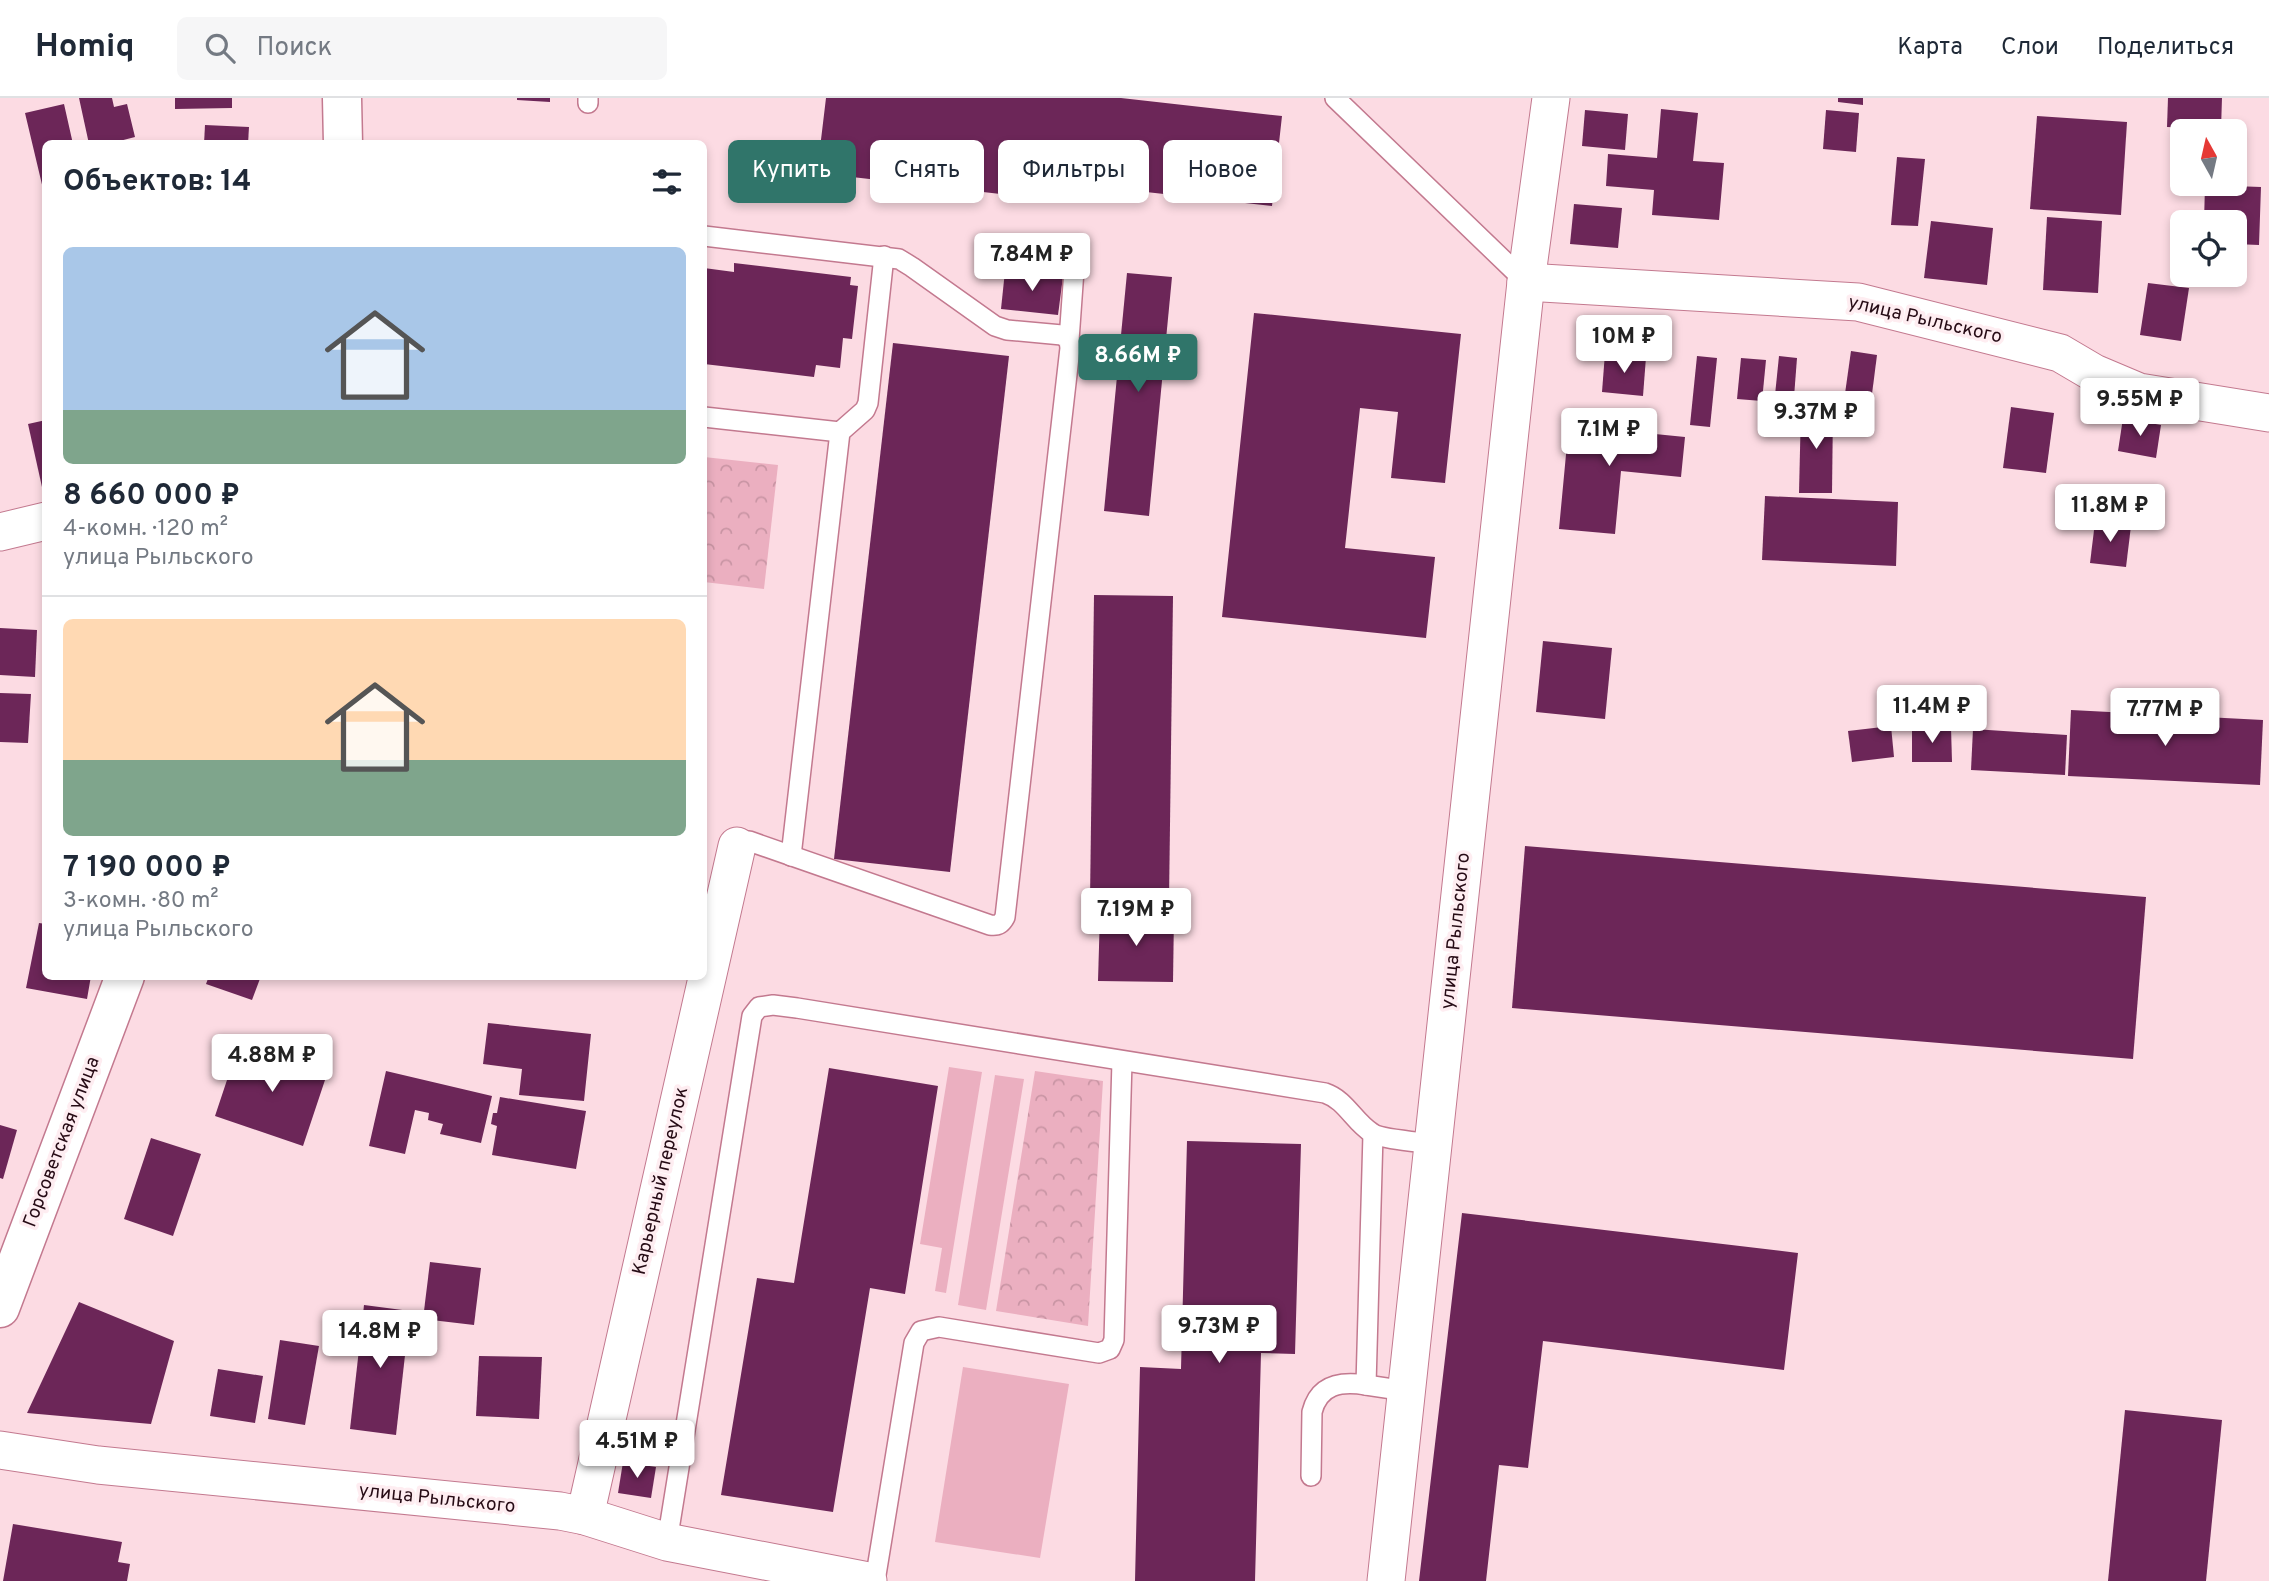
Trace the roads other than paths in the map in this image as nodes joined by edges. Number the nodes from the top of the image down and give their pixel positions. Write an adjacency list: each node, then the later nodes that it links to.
1 (342, 98): 4 (street)
2 (1335, 98): 8 (lane)
3 (1551, 98): 8 (street, улица Рыльского)
4 (343, 140)
5 (707, 236): 6 (lane)
6 (884, 256): 9 (lane); 12 (lane)
7 (1074, 270): 9 (lane)
8 (1526, 282): 10 (street, улица Рыльского); 22 (street, улица Рыльского)
9 (1069, 340): 16 (lane)
10 (2269, 412)
11 (707, 416): 12 (lane)
12 (840, 432): 16 (lane)
13 (42, 522): 14 (street)
14 (0, 531)
15 (737, 846): 16 (lane); 17 (street, Карьерный переулок)
16 (792, 856)
17 (707, 978)
18 (123, 980): 23 (street, Горсоветская улица)
19 (707, 980): 28 (street, Карьерный переулок)
20 (1122, 1060): 21 (lane); 29 (lane); 31 (lane)
21 (1373, 1134): 22 (lane); 24 (lane)
22 (1433, 1144): 25 (street, улица Рыльского)
23 (0, 1308)
24 (1366, 1385): 25 (lane); 27 (lane)
25 (1406, 1391): 32 (street, улица Рыльского)
26 (0, 1450): 28 (street, улица Рыльского)
27 (1311, 1476)
28 (585, 1516): 29 (street, улица Рыльского)
29 (667, 1542): 30 (street, улица Рыльского)
30 (868, 1581)
31 (875, 1581)
32 (1386, 1581)

